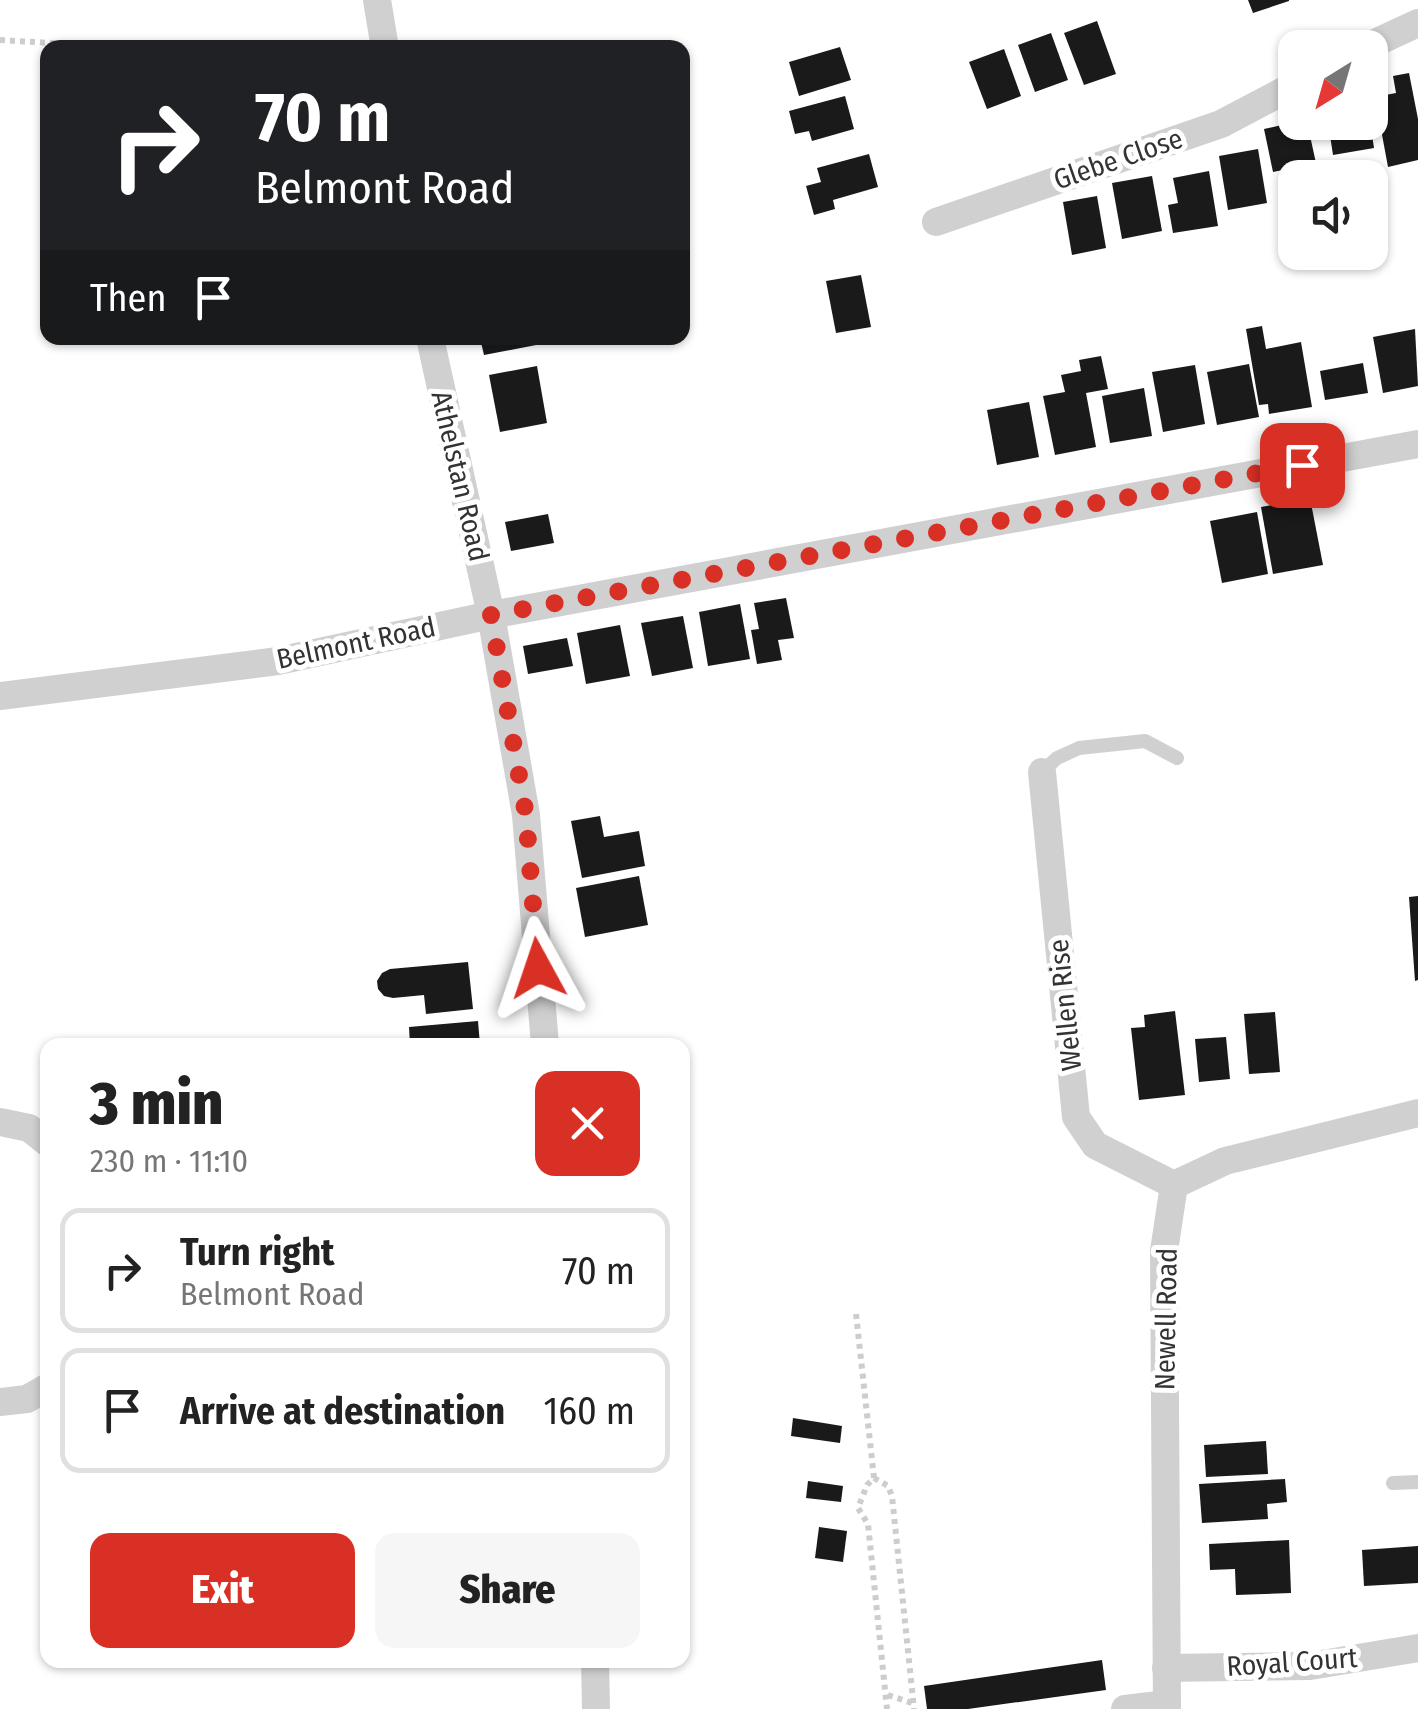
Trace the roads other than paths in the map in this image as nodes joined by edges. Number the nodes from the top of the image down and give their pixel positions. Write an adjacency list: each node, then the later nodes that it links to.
1 (377, 0): 4 (street)
2 (1418, 23): 3 (street)
3 (1388, 37)
4 (384, 40)
5 (1278, 93): 6 (street, Glebe Close)
6 (936, 222)
7 (432, 345): 9 (street, Athelstan Road)
8 (1418, 444): 9 (street, Belmont Road)
9 (491, 615): 10 (street, Belmont Road); 13 (street, Athelstan Road)
10 (0, 696)
11 (1177, 758): 12 (lane)
12 (1042, 772): 17 (street, Wellen Rise)
13 (544, 1038)
14 (1418, 1113): 17 (street)
15 (0, 1122): 16 (street)
16 (40, 1136)
17 (1174, 1185): 24 (street, Newell Road)
18 (40, 1391): 19 (street)
19 (0, 1402)
20 (1418, 1482): 21 (lane)
21 (1393, 1483)
22 (1418, 1648): 24 (street, Royal Court)
23 (594, 1668): 26 (street)
24 (1166, 1668): 25 (street, Newell Road)
25 (1167, 1707): 27 (street)
26 (596, 1709)
27 (1125, 1709)

